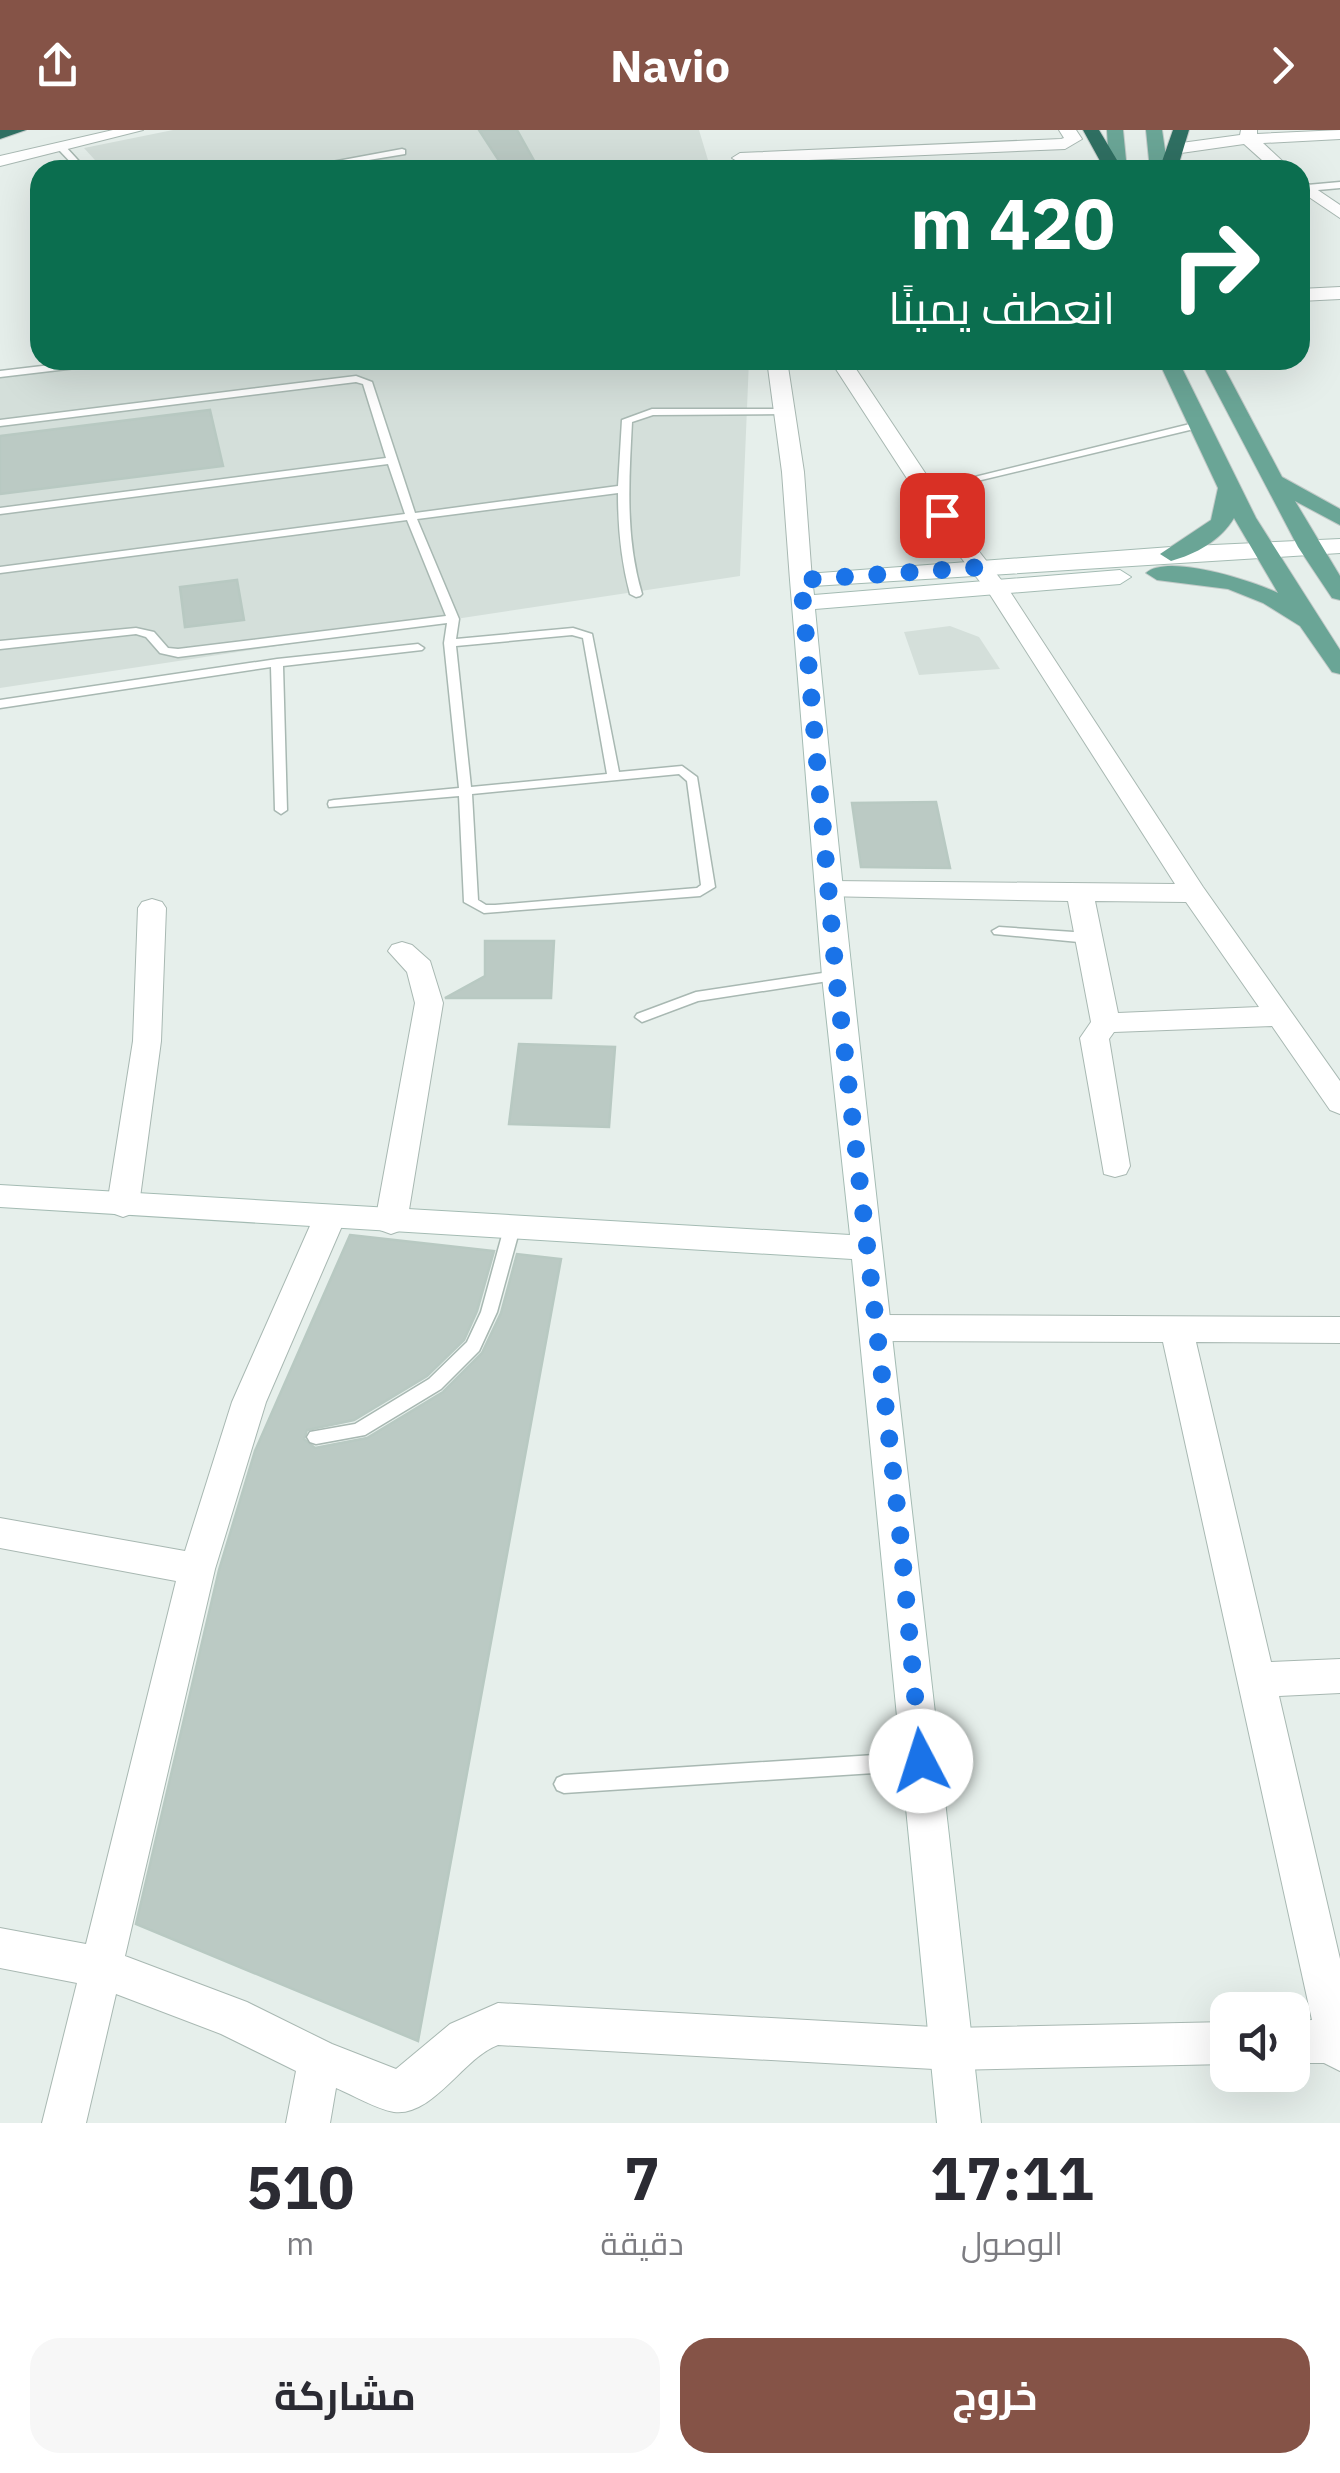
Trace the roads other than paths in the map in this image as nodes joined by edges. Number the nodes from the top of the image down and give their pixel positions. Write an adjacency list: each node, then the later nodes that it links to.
1 (18, 130): 8 (highway)
2 (135, 130): 11 (street)
3 (1066, 130): 14 (street)
4 (1092, 130): 17 (highway)
5 (1115, 130): 18 (main road)
6 (1154, 130): 19 (main road)
7 (1181, 130): 12 (highway)
8 (0, 134)
9 (1248, 134): 10 (street); 12 (street); 21 (street)
10 (1340, 134)
11 (62, 148): 15 (lane); 22 (street)
12 (1174, 149): 20 (highway)
13 (402, 152): 16 (lane)
14 (740, 157)
15 (73, 160)
16 (354, 160)
17 (1110, 160)
18 (1116, 160)
19 (1158, 160)
20 (1171, 160)
21 (1273, 160)
22 (0, 161)
23 (1310, 185): 24 (lane)
24 (1340, 185)
25 (1310, 190): 26 (street)
26 (1340, 213): 27 (street)
27 (1313, 215)
28 (1340, 293): 29 (street)
29 (1310, 294)
30 (34, 370): 35 (lane)
31 (779, 370): 36 (street)
32 (847, 370): 43 (street)
33 (1172, 370): 38 (main road)
34 (1215, 370): 40 (main road)
35 (0, 374)
36 (784, 410): 42 (lane); 55 (street)
37 (0, 423): 39 (lane)
38 (1194, 426): 41 (main road); 43 (lane)
39 (393, 460): 44 (lane); 45 (lane)
40 (1277, 482): 46 (main road); 49 (main road)
41 (1228, 488): 48 (main road); 50 (main road)
42 (622, 489): 45 (lane); 57 (lane)
43 (927, 490): 51 (street)
44 (0, 511)
45 (412, 517): 52 (lane); 58 (lane)
46 (1340, 518)
47 (1340, 546): 49 (street)
48 (1172, 554): 50 (street); 51 (street)
49 (1323, 557): 50 (street); 56 (main road)
50 (1270, 558): 53 (street); 59 (main road)
51 (982, 567): 54 (street); 55 (street)
52 (0, 570)
53 (1157, 573): 54 (street); 59 (main road)
54 (998, 590): 55 (street); 72 (street)
55 (802, 591): 70 (street)
56 (1340, 593)
57 (636, 594)
58 (453, 618): 60 (lane); 61 (lane)
59 (1312, 628): 64 (main road)
60 (450, 643): 66 (lane); 67 (lane)
61 (0, 645)
62 (418, 648): 63 (lane)
63 (277, 663): 65 (lane); 69 (lane)
64 (1340, 667)
65 (0, 704)
66 (613, 774): 67 (lane); 67 (lane)
67 (465, 788): 68 (lane)
68 (334, 804)
69 (281, 810)
70 (830, 890): 71 (street); 77 (street)
71 (1080, 892): 72 (street); 75 (street)
72 (1194, 893): 78 (street)
73 (152, 908): 84 (street)
74 (1000, 930): 75 (lane)
75 (1089, 938): 80 (street)
76 (402, 950): 86 (street)
77 (836, 976): 79 (lane); 88 (street)
78 (1280, 1016): 80 (street); 81 (street)
79 (642, 1017)
80 (1106, 1023): 82 (street)
81 (1335, 1089)
82 (1115, 1166)
83 (0, 1196): 84 (street)
84 (123, 1204): 85 (street)
85 (329, 1219): 86 (street); 94 (street)
86 (392, 1222): 87 (street)
87 (512, 1228): 88 (street); 92 (lane)
88 (866, 1248): 89 (street)
89 (877, 1328): 90 (street); 97 (street)
90 (1177, 1329): 91 (street); 96 (street)
91 (1340, 1330)
92 (316, 1437)
93 (0, 1532): 94 (street)
94 (197, 1570): 100 (street)
95 (1340, 1676): 96 (street)
96 (1256, 1680): 103 (street)
97 (921, 1761): 98 (lane); 104 (street)
98 (564, 1784)
99 (0, 1948): 100 (street)
100 (100, 1967): 105 (street); 106 (street)
101 (1210, 2043): 104 (street)
102 (1310, 2043): 103 (street)
103 (1339, 2044)
104 (952, 2049): 105 (street); 108 (street)
105 (319, 2060): 107 (street)
106 (64, 2123)
107 (308, 2123)
108 (959, 2123)

